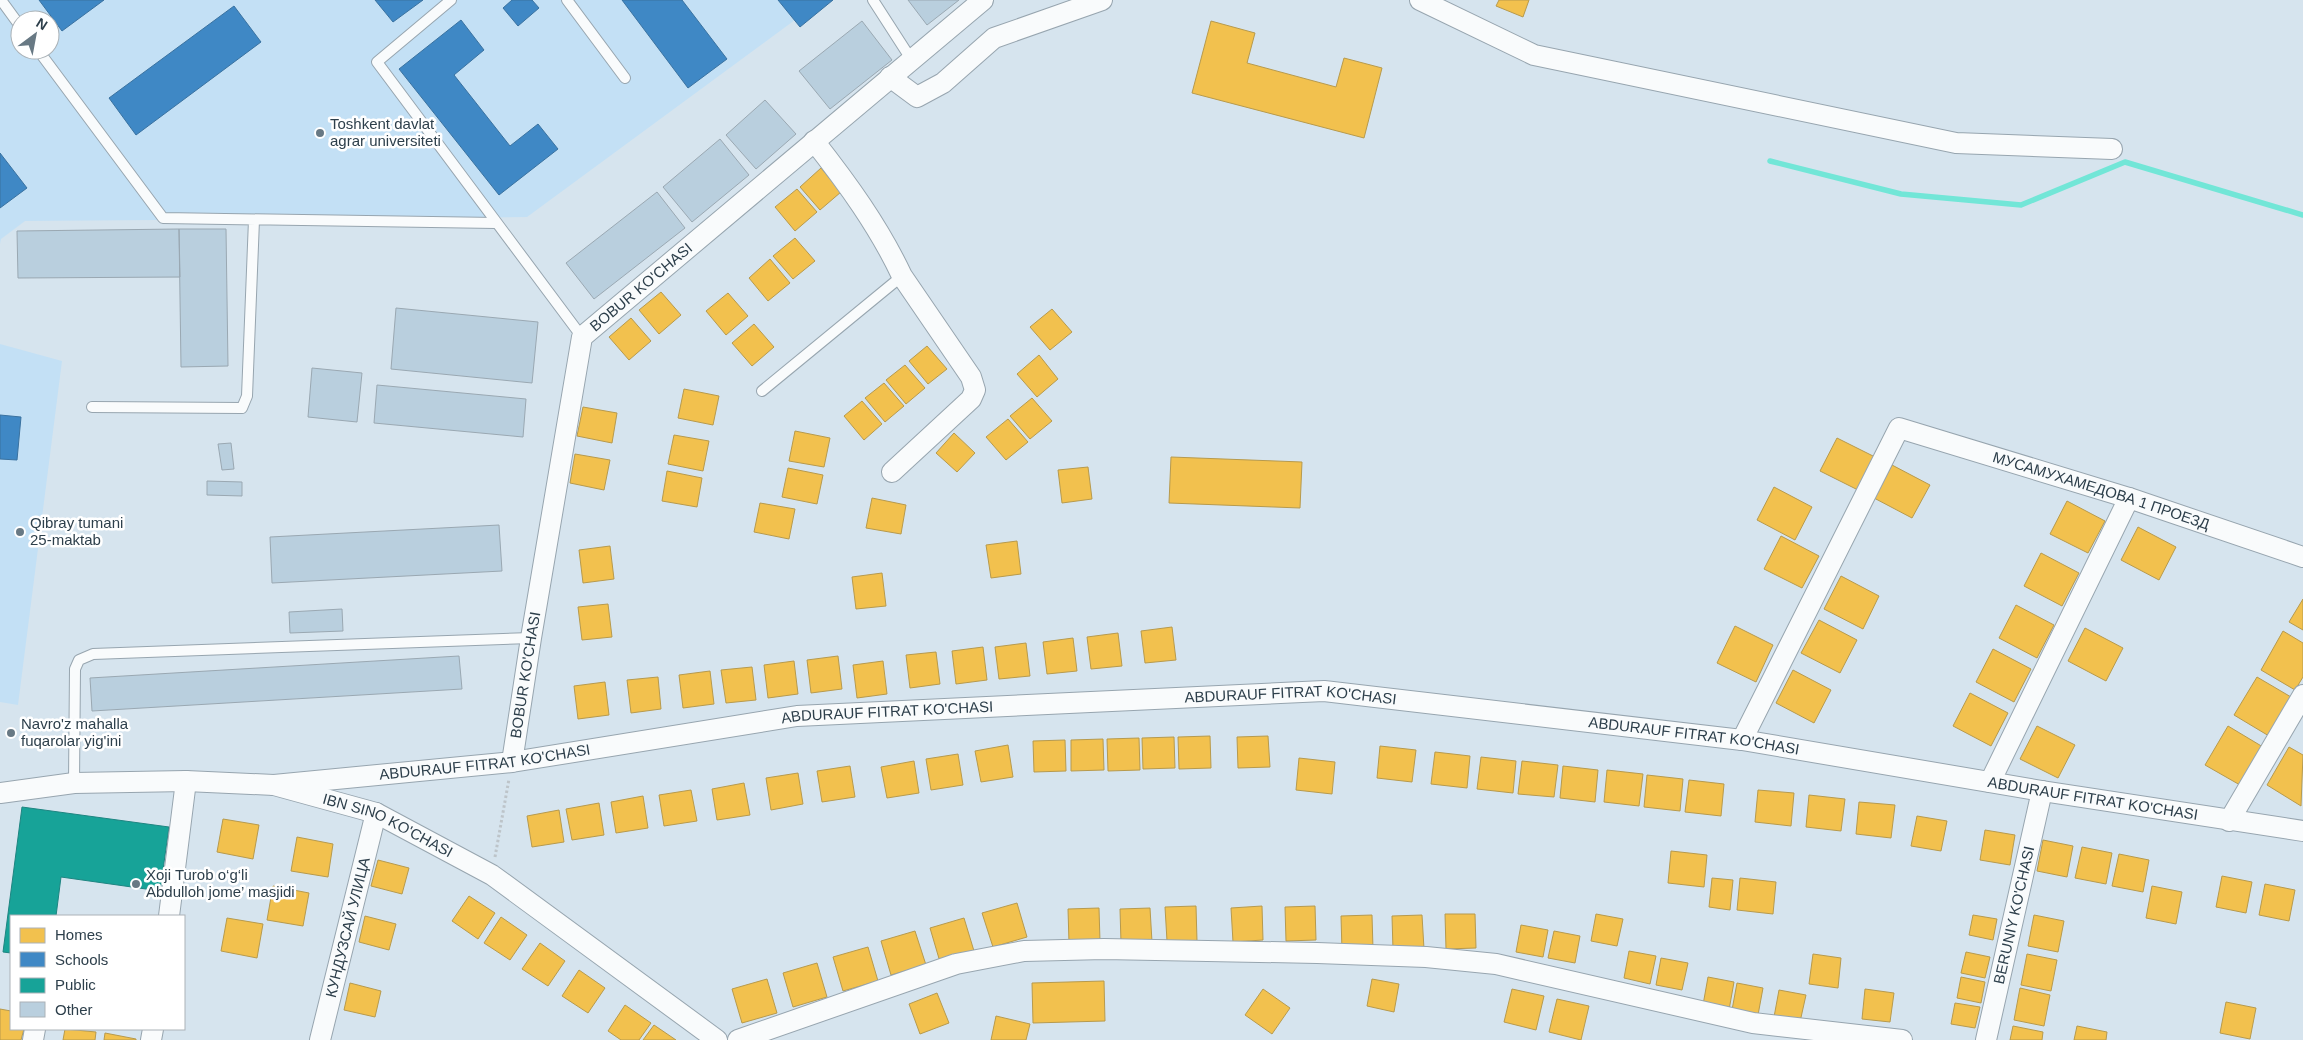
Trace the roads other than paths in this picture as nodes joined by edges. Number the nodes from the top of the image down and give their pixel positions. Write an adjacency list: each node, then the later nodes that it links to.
1 (1, 0): 8 (lane)
2 (451, 0): 16 (lane)
3 (567, 0): 12 (lane)
4 (873, 0): 9 (lane)
5 (983, 0): 9 (street, BOBUR KO'CHASI)
6 (1102, 0): 11 (street)
7 (1420, 0): 14 (street)
8 (10, 12)
9 (911, 59): 11 (street, BOBUR KO'CHASI)
10 (45, 60): 15 (lane)
11 (890, 77): 13 (street, BOBUR KO'CHASI)
12 (625, 78)
13 (814, 141): 17 (street); 18 (street, BOBUR KO'CHASI)
14 (2112, 150)
15 (254, 220): 16 (lane); 20 (lane)
16 (496, 224): 18 (lane)
17 (902, 276): 19 (lane); 21 (street)
18 (582, 336): 24 (street, BOBUR KO'CHASI)
19 (762, 391)
20 (92, 407)
21 (892, 472)
22 (2129, 498): 23 (street, МУСАМУХАМЕДОВА 1 ПРОЕЗД); 26 (street, МУСАМУХАМЕДОВА 1 ПРОЕЗД); 30 (street)
23 (2303, 557)
24 (531, 638): 27 (street, BOBUR KO'CHASI); 28 (lane)
25 (2303, 695): 35 (street)
26 (1742, 740): 27 (street, ABDURAUF FITRAT KO'CHASI); 30 (street, ABDURAUF FITRAT KO'CHASI)
27 (512, 762): 31 (street, ABDURAUF FITRAT KO'CHASI)
28 (74, 782): 29 (street, IBN SINO KO'CHASI); 33 (street, IBN SINO KO'CHASI)
29 (186, 782): 31 (street, IBN SINO KO'CHASI); 37 (street)
30 (1990, 782): 32 (street, ABDURAUF FITRAT KO'CHASI)
31 (274, 786): 34 (street, IBN SINO KO'CHASI)
32 (2042, 791): 35 (street, ABDURAUF FITRAT KO'CHASI); 42 (street, BERUNIY KO'CHASI)
33 (0, 793)
34 (376, 813): 38 (street, КУНДУЗСАЙ УЛИЦА); 39 (street, IBN SINO KO'CHASI)
35 (2228, 821): 36 (street, ABDURAUF FITRAT KO'CHASI)
36 (2303, 831)
37 (169, 915)
38 (320, 1040)
39 (717, 1040)
40 (738, 1040): 41 (street)
41 (1902, 1040)
42 (1986, 1040)

